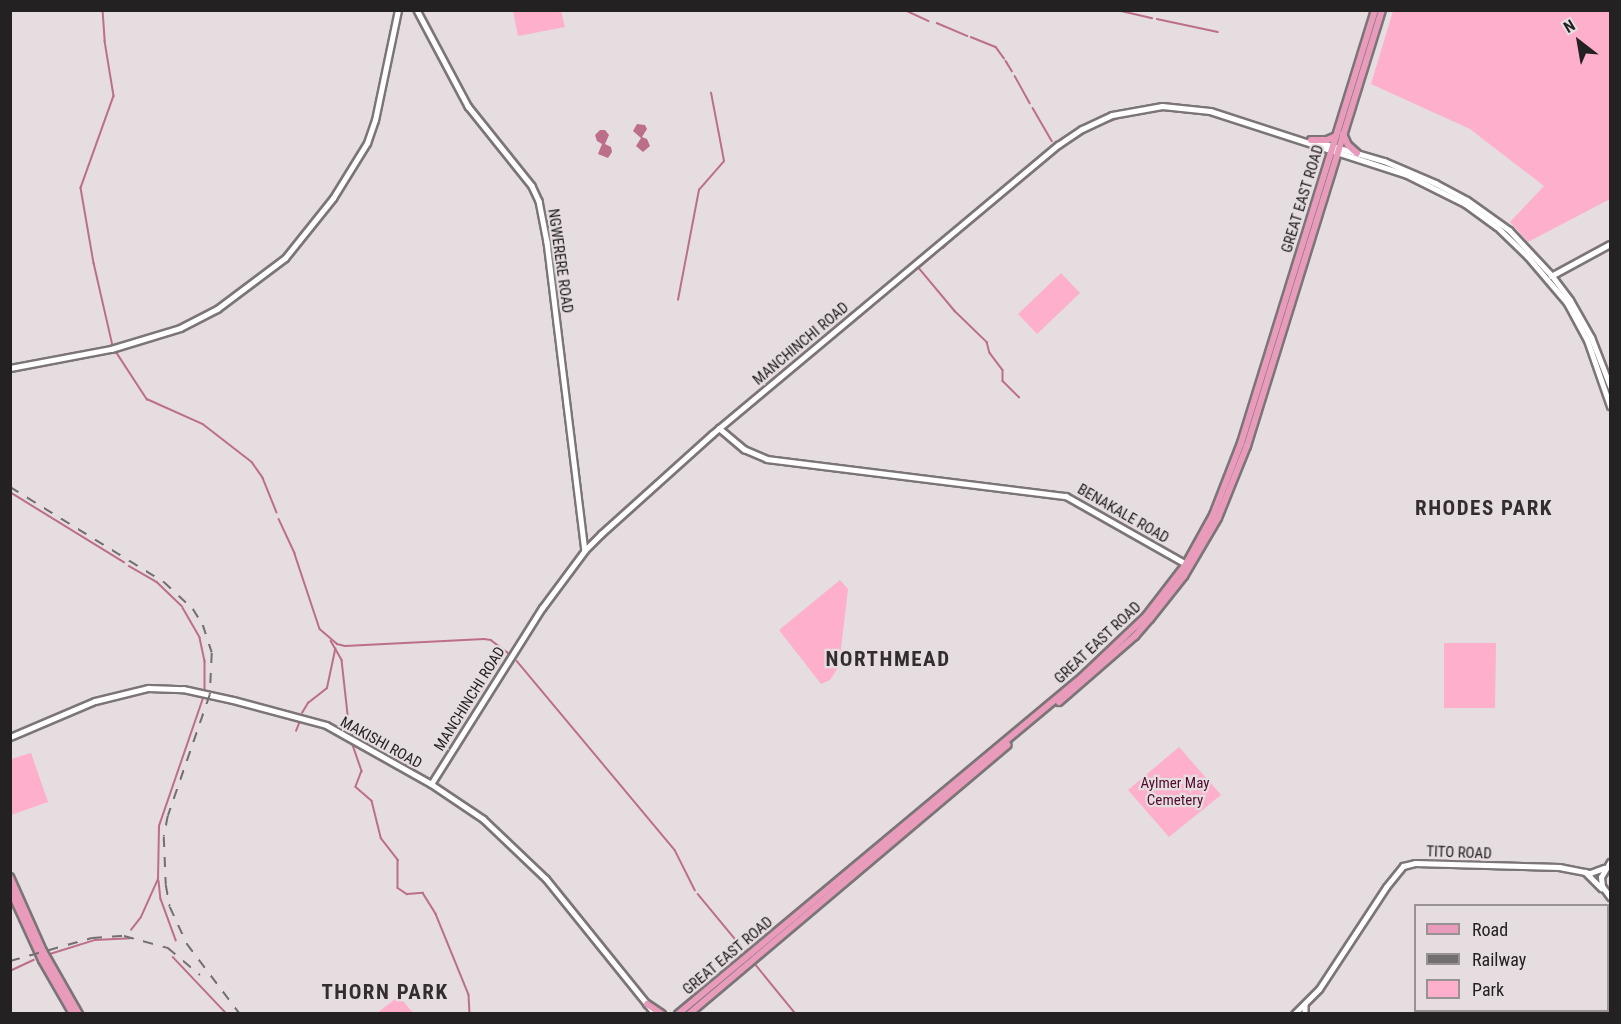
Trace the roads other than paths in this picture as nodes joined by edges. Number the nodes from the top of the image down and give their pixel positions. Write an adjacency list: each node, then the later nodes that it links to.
1 (398, 10): 15 (main road)
2 (417, 10): 19 (street, NGWERERE ROAD)
3 (1374, 10): 6 (main road, GREAT EAST ROAD)
4 (1382, 10): 5 (main road, GREAT EAST ROAD)
5 (1343, 133): 9 (main road, GREAT EAST ROAD); 10 (main road)
6 (1336, 136): 8 (main road); 9 (main road, GREAT EAST ROAD)
7 (1299, 138): 8 (main road, MANCHINCHI ROAD); 9 (main road, MANCHINCHI ROAD); 18 (main road, MANCHINCHI ROAD)
8 (1311, 140): 9 (main road, MANCHINCHI ROAD)
9 (1336, 152): 10 (main road); 13 (main road); 20 (main road, GREAT EAST ROAD); 37 (main road, GREAT EAST ROAD)
10 (1357, 153): 13 (main road)
11 (1611, 244): 12 (main road)
12 (1560, 272): 13 (main road); 14 (main road)
13 (1550, 277): 14 (main road); 17 (main road)
14 (1557, 283): 16 (main road)
15 (10, 368)
16 (1611, 386)
17 (1611, 406)
18 (719, 428): 19 (main road, MANCHINCHI ROAD); 20 (street, BENAKALE ROAD)
19 (585, 550): 22 (main road, MANCHINCHI ROAD)
20 (1186, 564): 32 (main road, GREAT EAST ROAD)
21 (10, 737): 22 (main road, MAKISHI ROAD)
22 (431, 784): 30 (main road, MAKISHI ROAD)
23 (1611, 862): 24 (main road)
24 (1604, 868): 25 (main road, TITO ROAD); 28 (main road)
25 (1585, 872): 28 (main road); 31 (main road, TITO ROAD)
26 (10, 877): 34 (main road)
27 (10, 890): 33 (main road)
28 (1607, 894): 29 (main road)
29 (1611, 902)
30 (647, 1004): 35 (main road, MAKISHI ROAD); 36 (main road)
31 (1305, 1005): 38 (main road); 39 (street)
32 (678, 1013)
33 (73, 1014)
34 (79, 1014)
35 (655, 1014)
36 (662, 1014)
37 (689, 1014)
38 (1294, 1014)
39 (1305, 1014)

